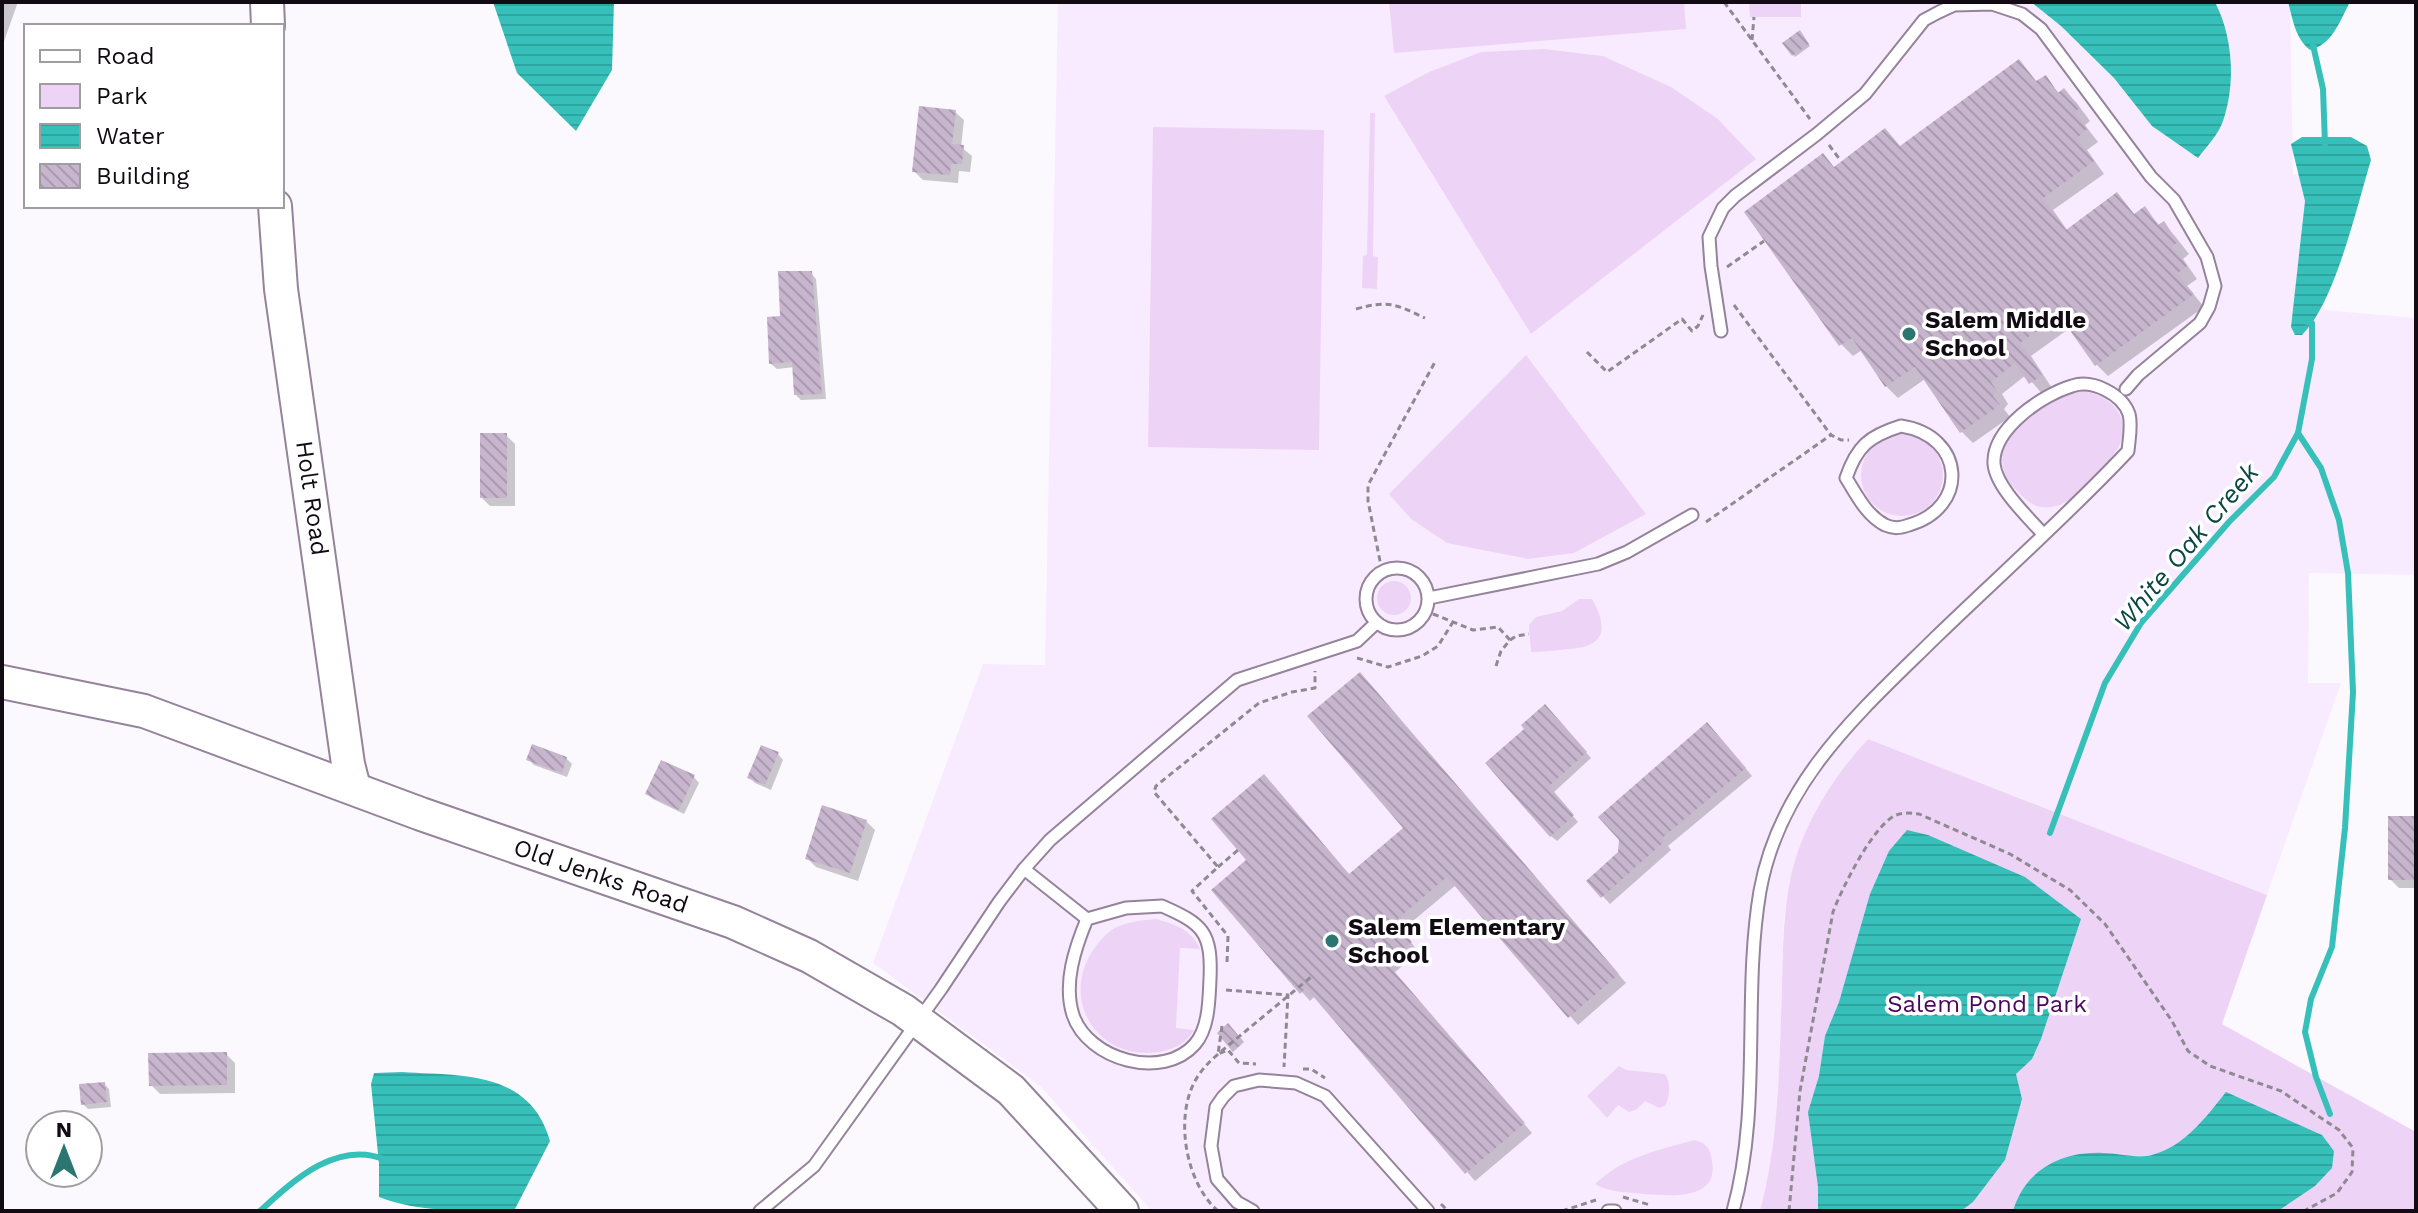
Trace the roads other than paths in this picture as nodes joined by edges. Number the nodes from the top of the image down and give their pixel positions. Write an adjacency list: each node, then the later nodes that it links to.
1 (267, 2): 2 (street)
2 (268, 24)
3 (275, 208): 12 (street, Holt Road)
4 (1721, 331): 5 (lane)
5 (2126, 389)
6 (1846, 478): 6 (lane)
7 (1692, 515): 9 (lane)
8 (2043, 534): 8 (lane); 22 (lane)
9 (1429, 598): 10 (lane); 10 (lane)
10 (1376, 623): 13 (lane)
11 (2, 682): 12 (street, Old Jenks Road)
12 (354, 788): 15 (street, Old Jenks Road)
13 (1024, 869): 14 (lane); 15 (lane)
14 (1087, 919): 14 (lane)
15 (918, 1021): 16 (lane); 17 (street, Old Jenks Road)
16 (760, 1211)
17 (1122, 1211)
18 (1253, 1211): 19 (lane)
19 (1428, 1211)
20 (1608, 1211): 21 (lane)
21 (1615, 1211)
22 (1733, 1211)

